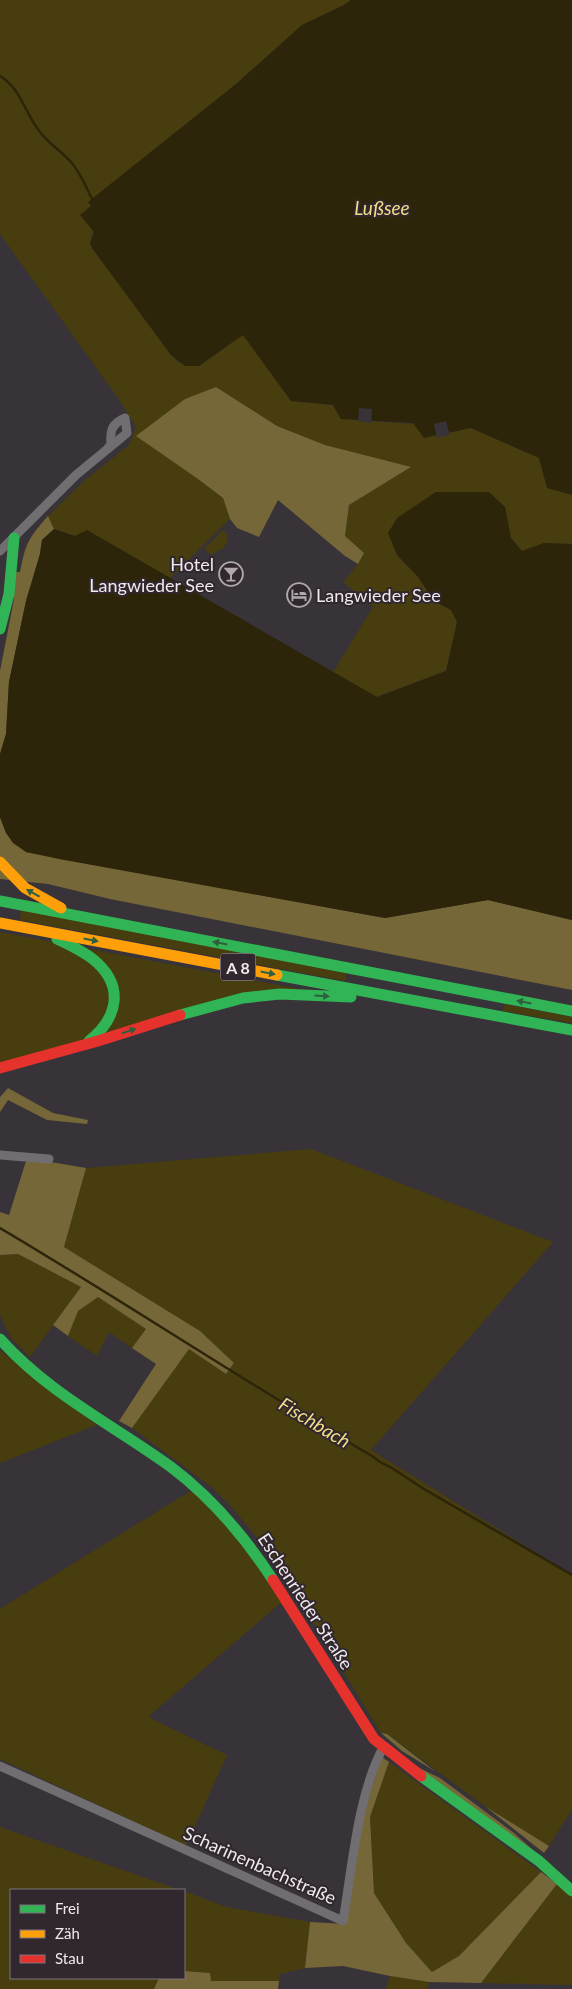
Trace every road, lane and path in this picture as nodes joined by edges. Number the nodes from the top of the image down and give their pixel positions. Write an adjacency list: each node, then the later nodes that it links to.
1 (108, 448): 2 (street)
2 (14, 538): 3 (street); 5 (main road)
3 (0, 551)
4 (0, 575): 5 (main road)
5 (4, 595): 6 (main road)
6 (0, 628)
7 (0, 862): 9 (main road, one-way to 7)
8 (0, 901): 9 (main road, A 8)
9 (74, 915): 13 (main road, A 8, one-way to 9)
10 (0, 923): 11 (main road, A 8)
11 (43, 931): 12 (main road, A 8, one-way to 12); 15 (main road)
12 (432, 1004): 14 (main road, A 8); 15 (main road, one-way to 12)
13 (572, 1011)
14 (572, 1030)
15 (82, 1044): 16 (main road)
16 (0, 1068)
17 (0, 1155): 18 (street)
18 (49, 1159)
19 (0, 1339): 20 (main road, Eschenrieder Straße)
20 (382, 1748): 21 (street, Scharinenbachstraße); 22 (main road, Eschenrieder Straße)
21 (0, 1766)
22 (572, 1891)

